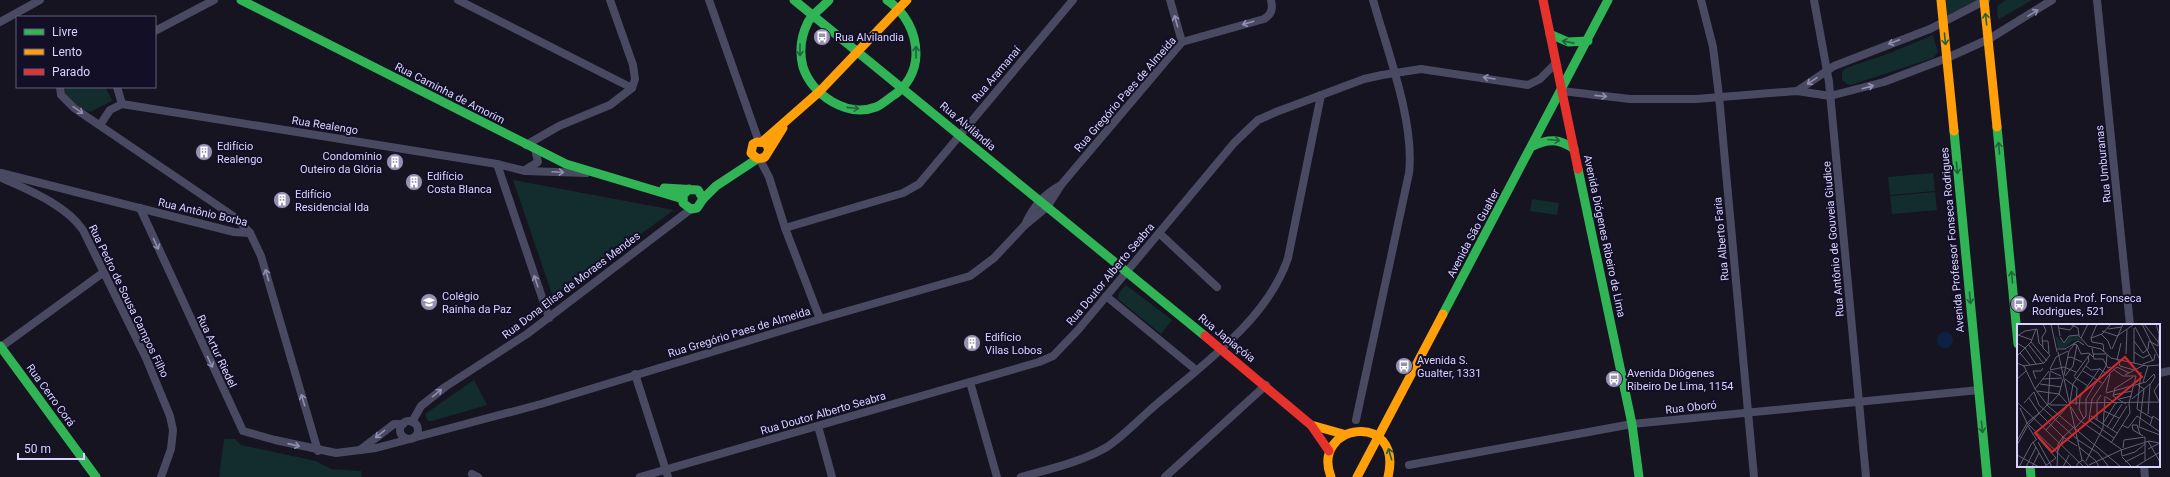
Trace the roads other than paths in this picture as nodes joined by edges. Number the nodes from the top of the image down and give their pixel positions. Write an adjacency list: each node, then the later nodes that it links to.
1 (40, 0): 25 (street)
2 (214, 0): 27 (street)
3 (241, 0): 51 (main road, Rua Caminha de Amorim)
4 (458, 0): 39 (street)
5 (610, 0): 39 (street)
6 (709, 0): 55 (street)
7 (794, 0): 24 (main road, Rua Alvilândia)
8 (829, 0): 24 (main road)
9 (887, 0): 23 (main road)
10 (907, 0): 23 (main road)
11 (1073, 0): 50 (street, Rua Aramanaí)
12 (1170, 0): 31 (street, one-way to 12)
13 (1271, 0): 31 (street, Rua Gregório Paes de Almeida, one-way to 31)
14 (1373, 0): 36 (street)
15 (1542, 0): 28 (main road, Avenida Diógenes Ribeiro de Lima)
16 (1608, 0): 30 (main road, Avenida São Gualter)
17 (1701, 0): 45 (street, Rua Alberto Faria)
18 (1814, 0): 35 (street, Rua Antônio de Gouveia Giudice)
19 (1941, 0): 26 (main road, Avenida Professor Fonseca Rodrigues)
20 (1985, 0): 26 (street); 29 (main road, one-way to 20)
21 (2052, 0): 29 (street, one-way to 21)
22 (2097, 0): 80 (street, Rua Umburanas)
23 (898, 8): 32 (main road); 40 (main road, one-way to 23)
24 (812, 14): 32 (main road, Rua Alvilândia); 43 (main road, one-way to 43)
25 (0, 22)
26 (1943, 22): 33 (main road, Avenida Professor Fonseca Rodrigues, one-way to 33); 35 (street, one-way to 35)
27 (156, 30)
28 (1550, 34): 30 (main road, one-way to 28); 34 (main road, Avenida Diógenes Ribeiro de Lima)
29 (1989, 39): 33 (street); 81 (main road, one-way to 29)
30 (1588, 41): 42 (main road, Avenida São Gualter)
31 (1182, 42): 62 (street, Rua Gregório Paes de Almeida)
32 (858, 51): 40 (main road, Rua Alvilândia); 43 (main road)
33 (1947, 58): 46 (street, one-way to 33); 90 (main road, Avenida Professor Fonseca Rodrigues, one-way to 90)
34 (1556, 63): 36 (street, Rua Doutor Alberto Seabra, one-way to 36); 42 (main road, Avenida Diógenes Ribeiro de Lima)
35 (1827, 71): 41 (street, one-way to 41); 46 (street, Rua Antônio de Gouveia Giudice)
36 (1394, 73): 44 (street, Rua Doutor Alberto Seabra); 93 (street)
37 (60, 88): 48 (street, one-way to 48)
38 (117, 88): 47 (street)
39 (632, 88): 49 (street)
40 (903, 88): 43 (main road, one-way to 40); 50 (main road, Rua Alvilândia)
41 (1797, 90): 45 (street); 46 (street)
42 (1562, 91): 45 (street, one-way to 45); 52 (main road, Avenida São Gualter); 54 (main road, Avenida Diógenes Ribeiro de Lima)
43 (818, 93): 55 (main road)
44 (1321, 94): 73 (street, Rua Doutor Alberto Seabra); 83 (street)
45 (1719, 96): 92 (street, Rua Alberto Faria)
46 (1830, 96): 91 (street, Rua Antônio de Gouveia Giudice)
47 (122, 104): 48 (street); 57 (street, Rua Realengo)
48 (100, 125): 72 (street)
49 (541, 135): 51 (street); 56 (street)
50 (959, 135): 66 (main road, Rua Alvilândia); 71 (street, Rua Aramanaí)
51 (526, 145): 53 (main road, Rua Caminha de Amorim)
52 (1533, 146): 54 (main road, one-way to 54); 102 (main road, Avenida São Gualter)
53 (535, 149): 56 (main road, Rua Caminha de Amorim); 58 (street)
54 (1574, 149): 96 (main road, Avenida Diógenes Ribeiro de Lima)
55 (760, 151): 65 (main road); 71 (street)
56 (545, 154): 60 (main road, Rua Caminha de Amorim)
57 (497, 164): 58 (street, Rua Realengo); 78 (street, one-way to 57)
58 (525, 170): 60 (street, Rua Realengo, one-way to 60)
59 (0, 173): 69 (street, Rua Antônio Borba)
60 (592, 174): 63 (main road, Rua Caminha de Amorim)
61 (0, 176): 75 (street, Rua Pedro de Sousa Campos Filho)
62 (1061, 185): 66 (street, Rua Gregório Paes de Almeida); 68 (street, Rua Gregório Paes de Almeida)
63 (655, 188): 64 (main road, Rua Caminha de Amorim); 67 (main road, Rua Caminha de Amorim)
64 (689, 189): 65 (main road); 67 (main road)
65 (701, 195): 67 (main road)
66 (1040, 201): 68 (main road, Rua Alvilândia); 70 (street, Rua Gregório Paes de Almeida)
67 (686, 203): 78 (street, Rua Dona Elisa de Moraes Mendes)
68 (1047, 207): 70 (street, Rua Gregório Paes de Almeida); 74 (main road, Rua Alvilândia)
69 (140, 208): 72 (street, Rua Antônio Borba); 105 (street, Rua Artur Riedel, one-way to 105)
70 (1024, 226): 79 (street, Rua Gregório Paes de Almeida)
71 (785, 228): 79 (street)
72 (250, 233): 105 (street, Rua Antônio Borba, one-way to 72)
73 (1159, 233): 74 (street, Rua Doutor Alberto Seabra); 76 (street)
74 (1126, 271): 77 (street, Rua Doutor Alberto Seabra); 83 (main road, Rua Japiaçóia)
75 (104, 272): 82 (street); 112 (street, Rua Pedro de Sousa Campos Filho)
76 (1217, 287)
77 (1106, 296): 84 (street); 88 (street, Rua Doutor Alberto Seabra)
78 (549, 318): 94 (street, Rua Dona Elisa de Moraes Mendes, one-way to 78)
79 (820, 319): 87 (street, Rua Gregório Paes de Almeida)
80 (2130, 324)
81 (2017, 333)
82 (0, 346): 111 (main road, Rua Cerro Corá)
83 (1221, 348): 84 (street); 89 (main road, Rua Japiaçóia)
84 (1196, 370): 116 (street)
85 (2170, 371): 86 (street)
86 (2160, 373)
87 (635, 374): 100 (street, Rua Gregório Paes de Almeida); 110 (street)
88 (970, 382): 97 (street, Rua Doutor Alberto Seabra); 115 (street)
89 (1266, 385): 98 (main road, Rua Japiaçóia); 117 (street)
90 (1979, 390): 91 (street, Rua Oboró); 124 (main road, Avenida Professor Fonseca Rodrigues, one-way to 124)
91 (1859, 402): 92 (street, Rua Oboró); 123 (street, Rua Antônio de Gouveia Giudice)
92 (1748, 412): 96 (street, Rua Oboró); 122 (street, Rua Alberto Faria)
93 (1356, 420)
94 (412, 422): 95 (street); 99 (street)
95 (403, 424): 103 (street); 104 (street, one-way to 104)
96 (1632, 424): 107 (street, Rua Oboró); 121 (main road, Avenida Diógenes Ribeiro de Lima)
97 (818, 426): 110 (street, Rua Doutor Alberto Seabra); 114 (street)
98 (1311, 426): 101 (main road, Rua Japiaçóia); 106 (main road, Rua Japiaçóia)
99 (418, 428): 100 (street, Rua Gregório Paes de Almeida); 103 (street)
100 (443, 429): 103 (street, Rua Gregório Paes de Almeida)
101 (1343, 434): 102 (main road); 106 (main road)
102 (1378, 436): 119 (main road, Avenida São Gualter); 120 (main road, one-way to 102)
103 (412, 439): 104 (street, Rua Gregório Paes de Almeida)
104 (360, 450): 105 (street, Rua Gregório Paes de Almeida)
105 (318, 451)
106 (1329, 451): 118 (main road)
107 (1409, 465)
108 (2030, 467): 125 (main road)
109 (2144, 467): 126 (street)
110 (667, 473): 113 (street, Rua Doutor Alberto Seabra)
111 (96, 477)
112 (161, 477)
113 (640, 477)
114 (832, 477)
115 (997, 477)
116 (1021, 477)
117 (1165, 477)
118 (1331, 477)
119 (1356, 477)
120 (1389, 477)
121 (1639, 477)
122 (1754, 477)
123 (1866, 477)
124 (1987, 477)
125 (2031, 477)
126 (2145, 477)

